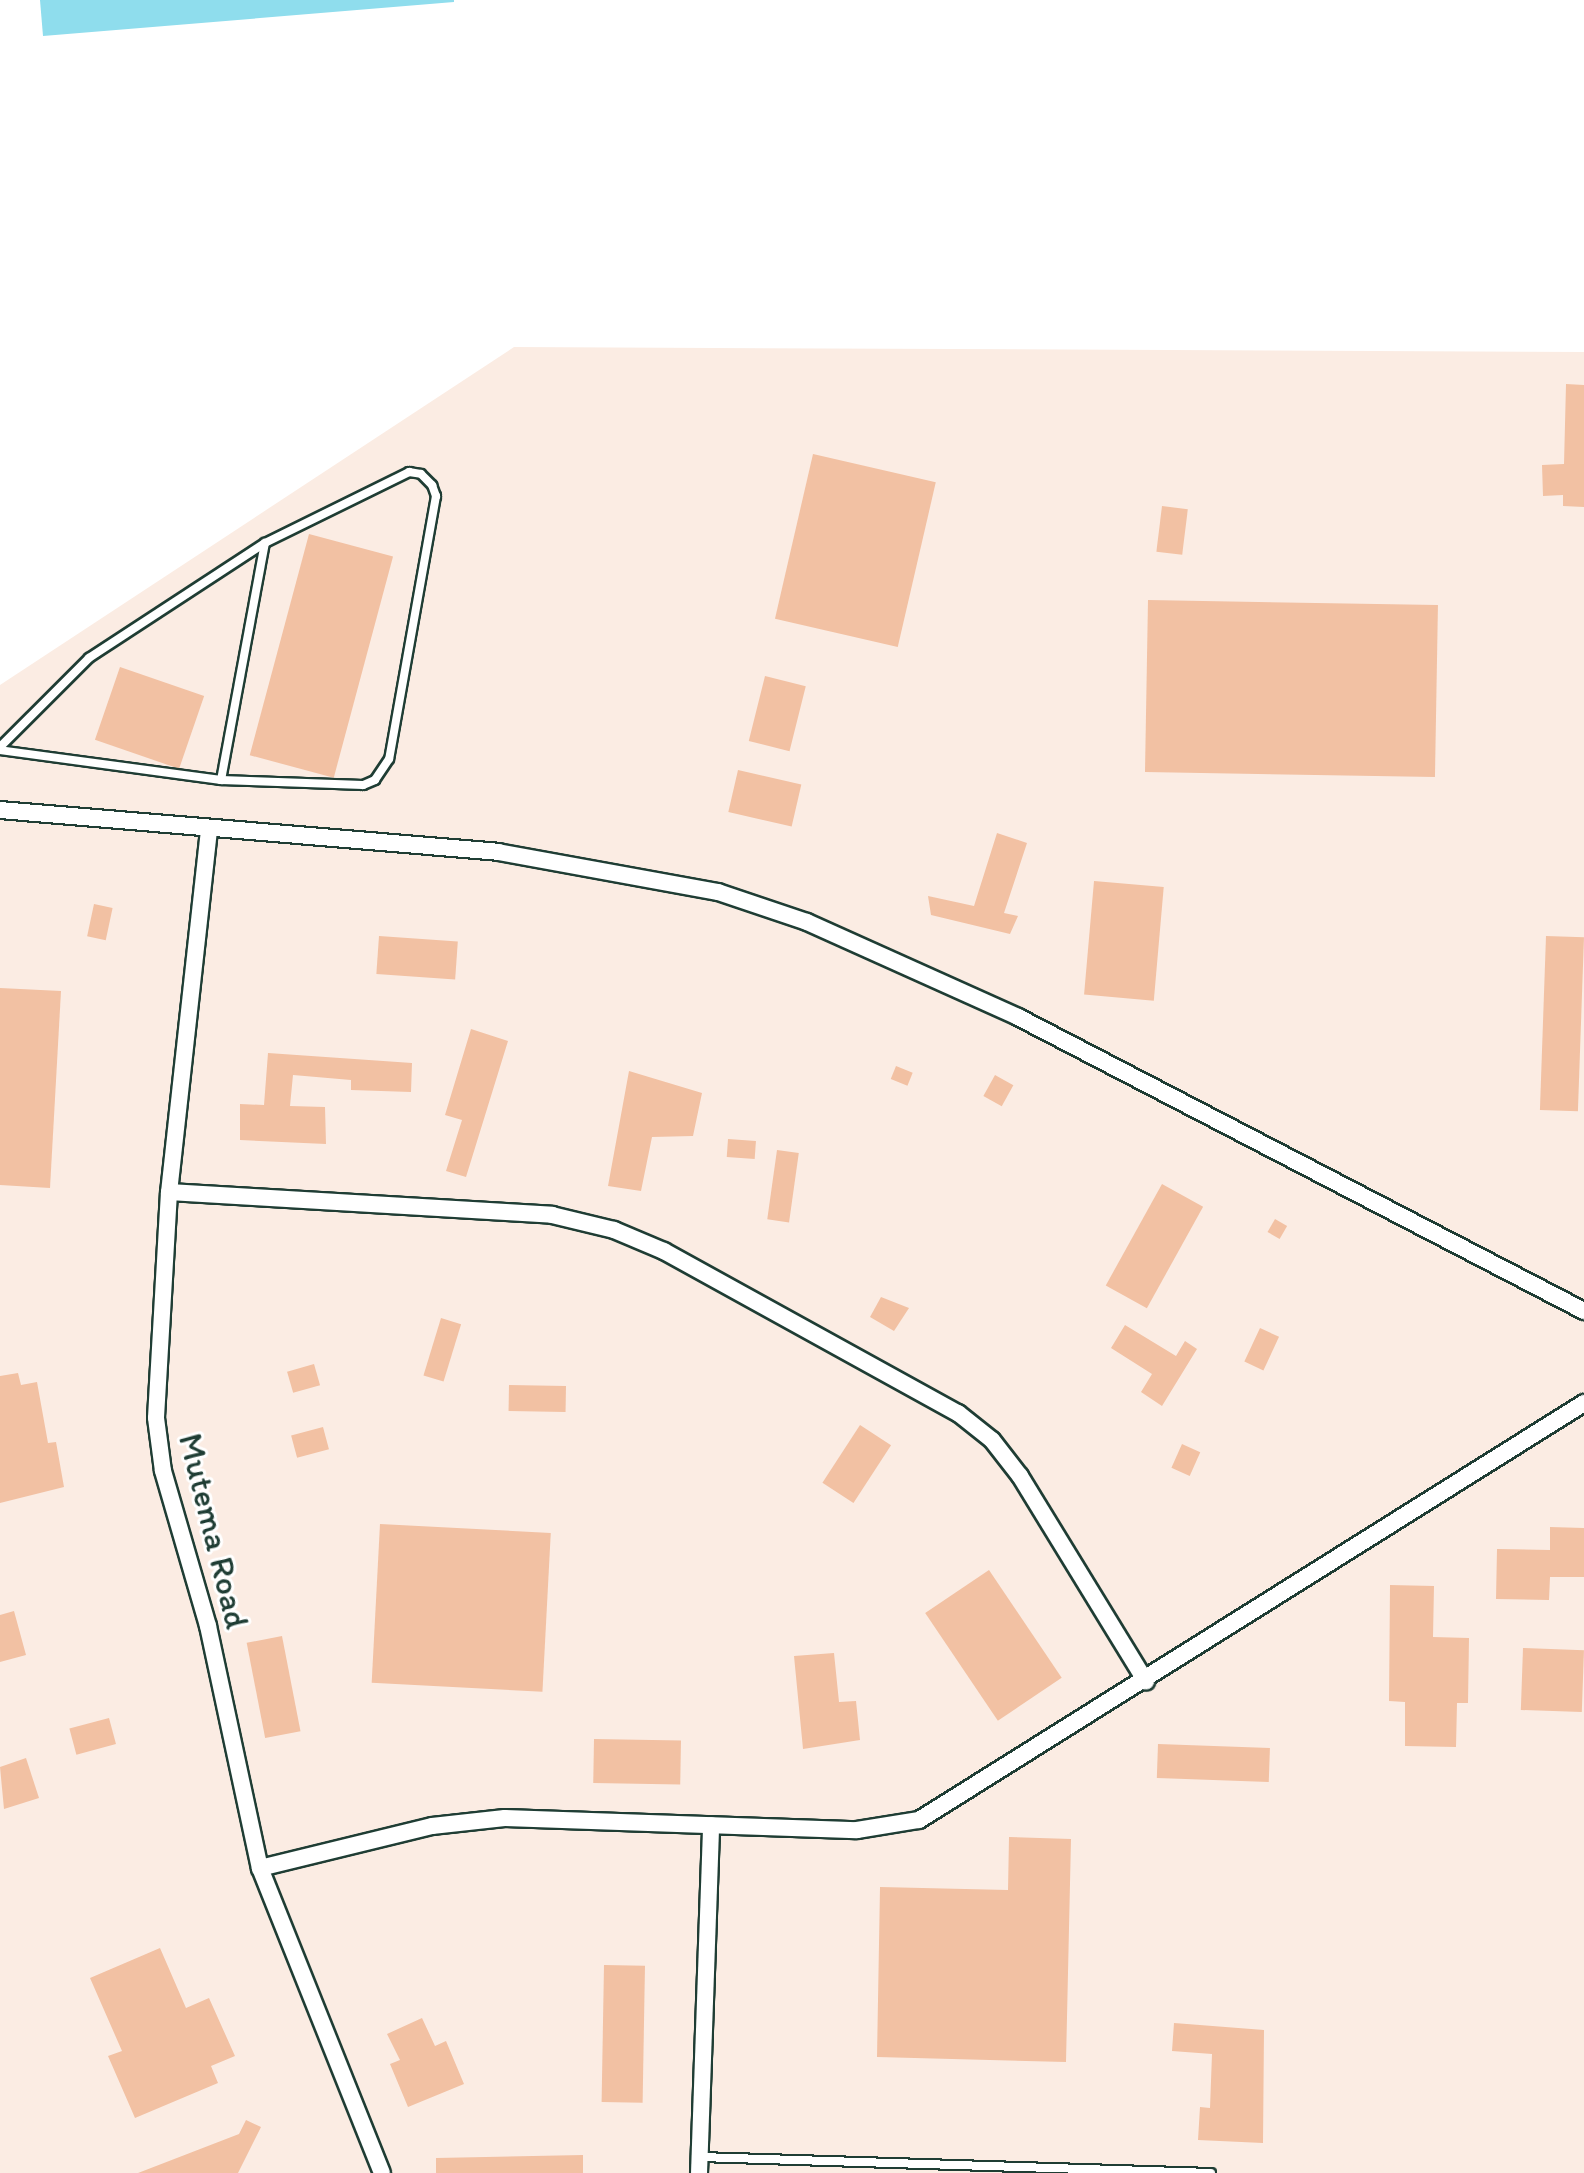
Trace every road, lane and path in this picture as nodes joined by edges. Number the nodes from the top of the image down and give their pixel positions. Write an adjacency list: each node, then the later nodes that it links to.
1 (265, 543): 2 (lane); 3 (lane); 3 (lane)
2 (0, 748): 3 (lane)
3 (221, 780)
4 (0, 810): 5 (street)
5 (209, 830): 6 (street, Mutema Road); 7 (street)
6 (169, 1192): 9 (street); 11 (street, Mutema Road)
7 (1584, 1311)
8 (1584, 1403): 9 (street)
9 (1146, 1682): 10 (street)
10 (711, 1825): 11 (street); 12 (street)
11 (260, 1868): 13 (street, Mutema Road)
12 (699, 2165): 14 (lane)
13 (382, 2173)
14 (1211, 2173)

